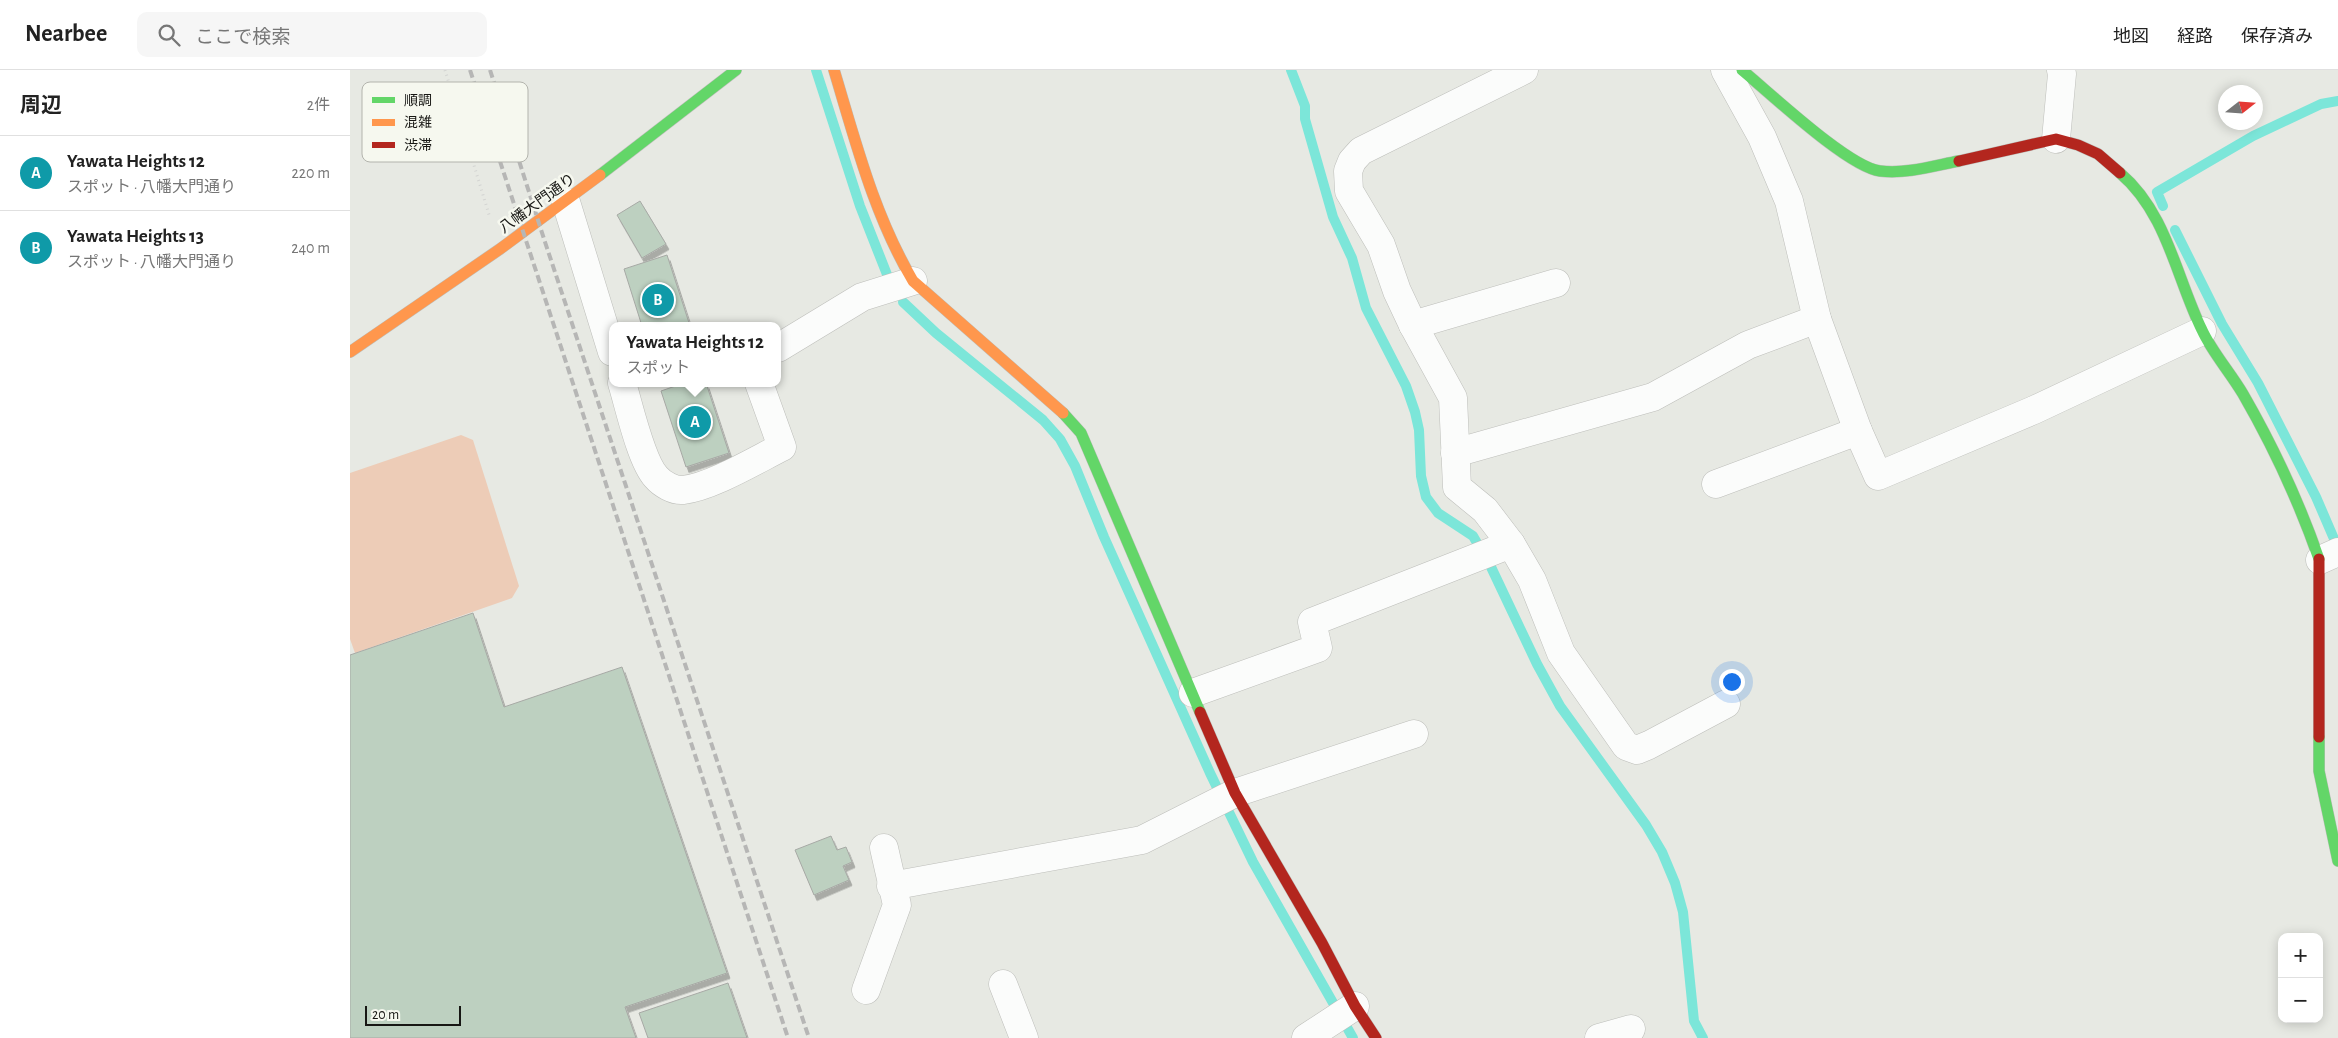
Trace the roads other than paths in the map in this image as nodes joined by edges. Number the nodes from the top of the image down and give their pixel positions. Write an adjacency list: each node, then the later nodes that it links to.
1 (736, 70): 8 (street, 八幡大門通り)
2 (834, 70): 9 (street)
3 (1524, 70): 12 (street)
4 (1725, 70): 11 (street)
5 (1742, 70): 7 (street)
6 (2061, 70): 7 (street)
7 (2056, 139): 13 (street)
8 (566, 202): 14 (street); 16 (street, 八幡大門通り)
9 (913, 281): 15 (street); 24 (street)
10 (1556, 283): 12 (street)
11 (1817, 319): 19 (street); 20 (street)
12 (1413, 325): 20 (street)
13 (2202, 331): 19 (street); 23 (street)
14 (609, 342)
15 (781, 346)
16 (350, 352)
17 (623, 387): 18 (street)
18 (760, 387)
19 (1858, 431): 21 (street)
20 (1455, 453): 22 (street)
21 (1716, 484)
22 (1511, 544): 24 (street); 25 (street)
23 (2329, 556): 29 (street)
24 (1193, 693): 27 (street)
25 (1726, 704)
26 (1414, 734): 27 (street)
27 (1235, 793): 30 (street); 33 (street)
28 (884, 848): 30 (street)
29 (2338, 861)
30 (891, 886): 32 (street)
31 (1003, 984): 35 (street)
32 (866, 990)
33 (1355, 1006): 36 (street); 37 (street)
34 (1631, 1029): 38 (street)
35 (1024, 1038)
36 (1306, 1038)
37 (1376, 1038)
38 (1599, 1038)

